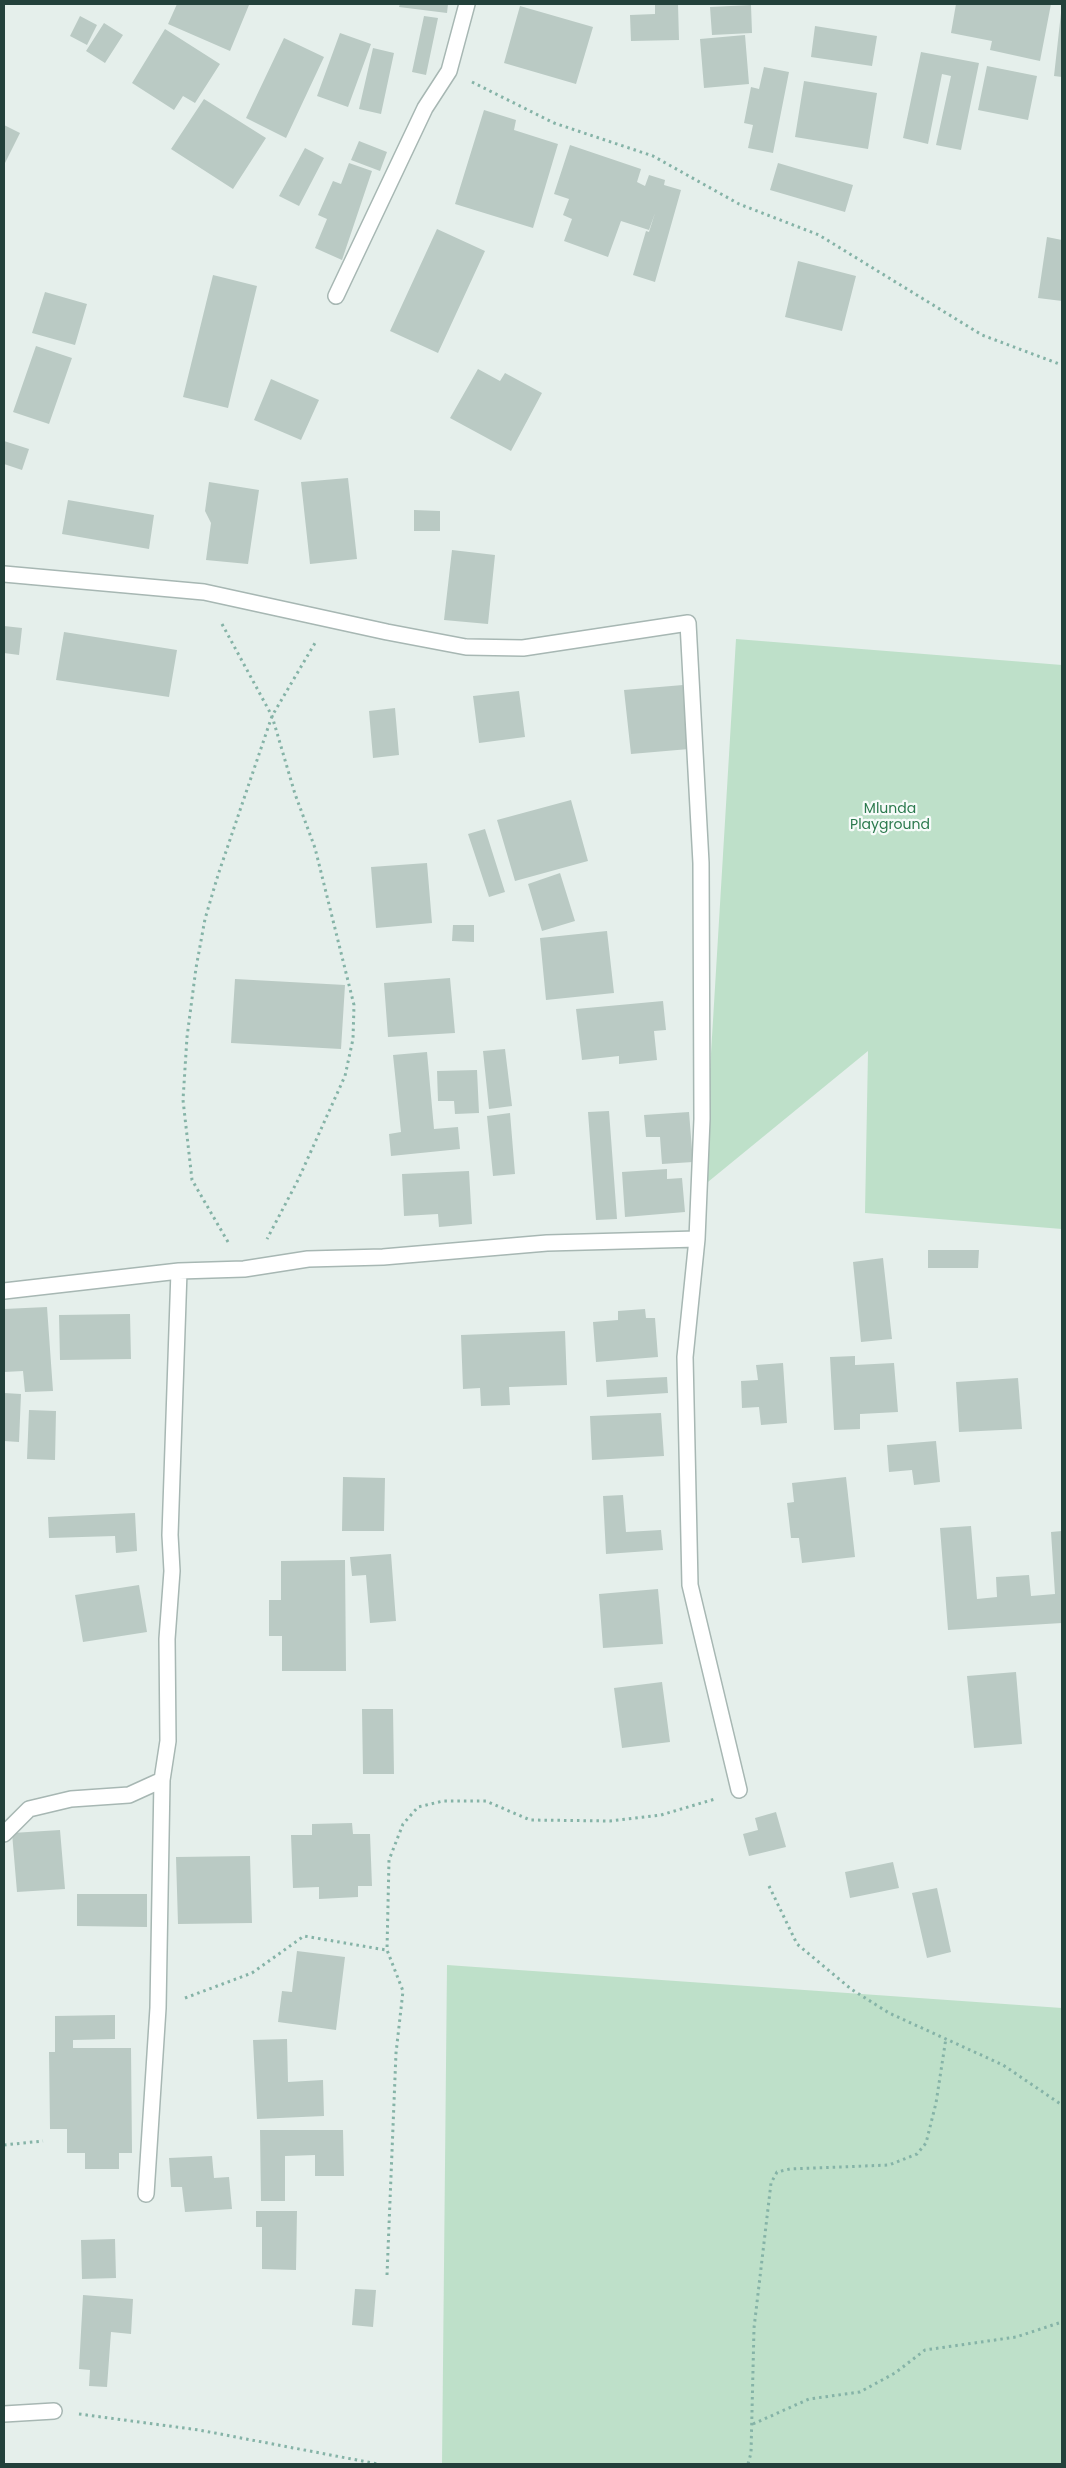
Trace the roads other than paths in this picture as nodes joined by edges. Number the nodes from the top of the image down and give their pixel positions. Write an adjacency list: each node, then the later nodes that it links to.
1 (467, 4): 2 (street)
2 (336, 296)
3 (4, 574): 4 (street)
4 (697, 1239): 5 (street); 8 (street)
5 (179, 1271): 6 (street); 7 (street)
6 (4, 1292)
7 (162, 1780): 9 (street); 10 (street)
8 (739, 1790)
9 (5, 1833)
10 (146, 2194)
11 (54, 2411): 12 (street)
12 (4, 2414)

